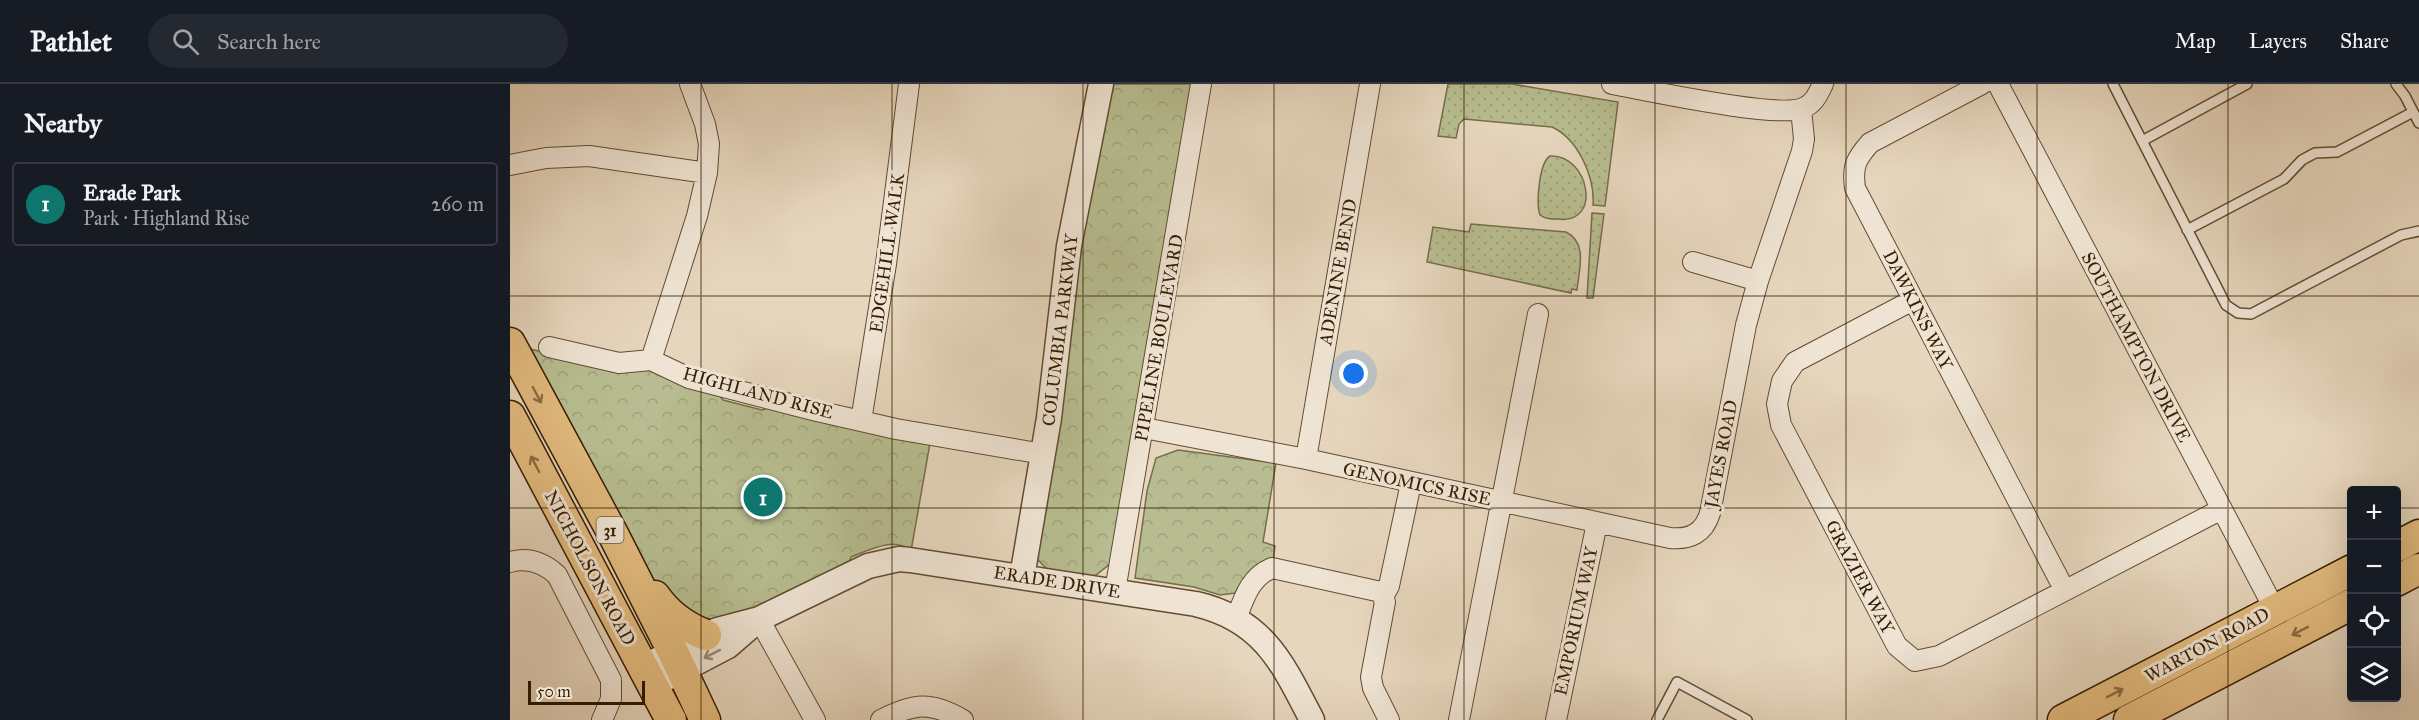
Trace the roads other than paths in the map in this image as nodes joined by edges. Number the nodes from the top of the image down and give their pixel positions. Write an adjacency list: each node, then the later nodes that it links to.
1 (690, 84): 18 (street)
2 (909, 84): 29 (street, EDGEHILL WALK)
3 (1101, 84): 31 (street, COLUMBIA PARKWAY)
4 (1201, 84): 30 (street, PIPELINE BOULEVARD)
5 (1370, 84): 32 (street, ADENINE BEND)
6 (1612, 84): 13 (street)
7 (1823, 84): 13 (street)
8 (1982, 84): 23 (street, DAWKINS WAY)
9 (1998, 84): 35 (street, SOUTHAMPTON DRIVE)
10 (2113, 84): 16 (lane)
11 (2247, 84): 16 (lane)
12 (2396, 84): 14 (lane)
13 (1801, 110): 22 (street, JAYES ROAD)
14 (2413, 112): 15 (lane); 19 (lane)
15 (2419, 123)
16 (2142, 141): 19 (lane)
17 (510, 165): 18 (street)
18 (707, 173): 27 (street)
19 (2187, 230): 20 (lane)
20 (2419, 231)
21 (1693, 262): 22 (street)
22 (1758, 281): 36 (street, JAYES ROAD)
23 (1913, 300): 45 (street, DAWKINS WAY); 45 (street, GRAZIER WAY)
24 (1538, 314): 34 (street, GENOMICS RISE)
25 (549, 347): 27 (street)
26 (512, 351): 37 (main road, NICHOLSON ROAD / 31, one-way to 37)
27 (651, 360): 29 (street, HIGHLAND RISE)
28 (510, 416): 54 (main road, NICHOLSON ROAD / 31, one-way to 28)
29 (861, 421): 31 (street, HIGHLAND RISE)
30 (1144, 428): 32 (street, GENOMICS RISE); 46 (street, PIPELINE BOULEVARD)
31 (1043, 454): 43 (street, COLUMBIA PARKWAY)
32 (1306, 459): 33 (street, GENOMICS RISE)
33 (1411, 483): 34 (street, GENOMICS RISE); 47 (street)
34 (1503, 502): 36 (street, JAYES ROAD); 64 (street)
35 (2222, 509): 45 (street, GRAZIER WAY); 49 (street, SOUTHAMPTON DRIVE)
36 (1597, 523): 65 (street, EMPORIUM WAY)
37 (613, 534): 52 (main road); 53 (main road, NICHOLSON ROAD / 31)
38 (2419, 535): 39 (main road)
39 (2401, 545)
40 (510, 562): 56 (street)
41 (2419, 569): 44 (main road)
42 (2347, 573): 49 (main road, WARTON ROAD)
43 (1022, 577): 46 (street, ERADE DRIVE); 50 (street, ERADE DRIVE)
44 (2401, 579)
45 (2064, 590)
46 (1115, 591): 51 (street, ERADE DRIVE)
47 (1384, 595): 51 (street); 63 (street)
48 (2347, 607): 69 (main road, WARTON ROAD, one-way to 69)
49 (2275, 609): 68 (main road, WARTON ROAD, one-way to 49)
50 (759, 619): 52 (street, ERADE DRIVE); 53 (street, ERADE DRIVE, one-way to 53); 59 (street)
51 (1236, 619): 62 (street, ERADE DRIVE)
52 (706, 635): 53 (street, ERADE DRIVE)
53 (677, 661): 54 (street, ERADE DRIVE); 58 (main road, NICHOLSON ROAD / 31)
54 (648, 676): 57 (main road, NICHOLSON ROAD / 31)
55 (1730, 716): 66 (lane); 67 (lane)
56 (602, 720)
57 (671, 720)
58 (705, 720)
59 (815, 720)
60 (881, 720): 61 (street)
61 (963, 720)
62 (1312, 720)
63 (1389, 720)
64 (1459, 720)
65 (1556, 720)
66 (1657, 720)
67 (1747, 720)
68 (2063, 720)
69 (2129, 720)

